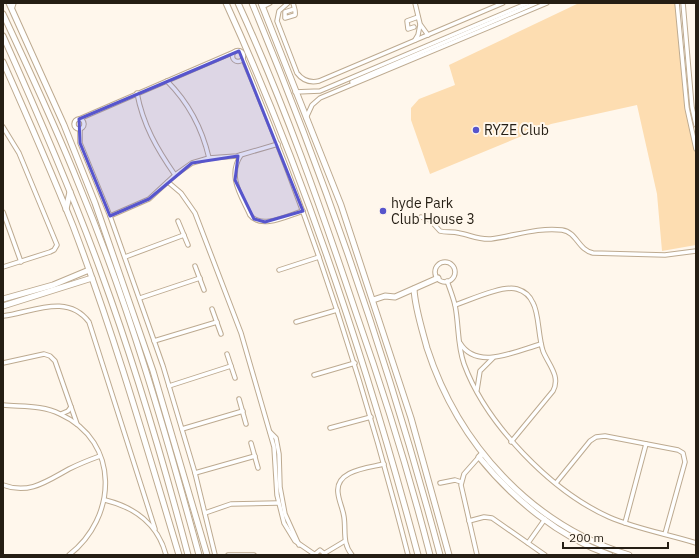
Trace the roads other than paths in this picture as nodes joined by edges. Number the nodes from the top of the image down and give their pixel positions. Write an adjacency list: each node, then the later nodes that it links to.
1 (9, 3): 18 (street)
2 (14, 3): 18 (street)
3 (226, 3): 48 (street)
4 (238, 3): 47 (street)
5 (252, 3): 25 (street)
6 (270, 3): 16 (street)
7 (288, 3): 26 (street)
8 (293, 3): 17 (street)
9 (415, 3): 20 (street)
10 (503, 3): 23 (street)
11 (528, 3): 32 (street)
12 (536, 3): 35 (street)
13 (547, 3): 35 (street)
14 (677, 3): 44 (street)
15 (683, 3): 34 (street)
16 (262, 5): 27 (street)
17 (294, 9)
18 (12, 10): 52 (street)
19 (3, 14): 60 (street)
20 (418, 17): 21 (street); 22 (street)
21 (420, 24): 23 (street); 26 (street)
22 (414, 28)
23 (428, 35): 26 (street)
24 (3, 36): 51 (street)
25 (266, 38): 27 (street); 42 (street)
26 (414, 41)
27 (278, 47): 32 (street)
28 (234, 52): 29 (street); 29 (street); 31 (street)
29 (242, 59): 43 (street)
30 (3, 62): 55 (street)
31 (167, 81): 33 (street); 46 (street)
32 (295, 92): 35 (street)
33 (137, 93): 37 (street); 49 (street)
34 (694, 108): 36 (street)
35 (305, 115): 41 (street)
36 (695, 117): 38 (street)
37 (79, 119): 40 (street); 40 (street)
38 (696, 125)
39 (3, 127): 67 (street)
40 (80, 129): 58 (street)
41 (311, 130): 42 (street); 53 (street)
42 (305, 133): 54 (street)
43 (278, 144): 45 (street); 56 (street)
44 (696, 148)
45 (241, 155): 46 (street); 56 (street)
46 (210, 158): 49 (street)
47 (303, 162): 48 (street); 93 (street)
48 (295, 166): 160 (street)
49 (175, 174): 50 (street)
50 (168, 182): 58 (street); 127 (street)
51 (70, 191): 55 (street); 151 (street)
52 (95, 203): 60 (street); 153 (street)
53 (341, 205): 54 (street); 80 (street)
54 (333, 208): 92 (street)
55 (66, 209): 70 (street)
56 (303, 211): 66 (street)
57 (3, 212): 67 (street)
58 (110, 216): 65 (street)
59 (421, 217): 64 (street)
60 (93, 220): 152 (street)
61 (178, 221): 62 (street)
62 (184, 235): 63 (street); 65 (street)
63 (188, 245)
64 (696, 251)
65 (125, 257): 78 (street)
66 (319, 257): 71 (street); 84 (street)
67 (21, 262): 69 (street)
68 (195, 266): 73 (street)
69 (3, 267)
70 (89, 270): 72 (street); 79 (street)
71 (279, 270)
72 (92, 278): 82 (street); 150 (street)
73 (200, 278): 77 (street); 78 (street)
74 (438, 278): 75 (street); 75 (street); 76 (street)
75 (447, 282): 81 (street)
76 (414, 289): 80 (street); 123 (street)
77 (204, 290)
78 (140, 298): 90 (street)
79 (3, 299)
80 (373, 300): 101 (street)
81 (455, 305): 89 (street); 91 (street)
82 (3, 306)
83 (212, 310): 86 (street)
84 (337, 310): 87 (street); 99 (street)
85 (3, 316): 135 (street)
86 (217, 322): 88 (street); 90 (street)
87 (296, 322)
88 (221, 334)
89 (458, 340): 96 (street); 106 (street)
90 (154, 341): 105 (street)
91 (541, 344): 96 (street); 117 (street)
92 (378, 345): 93 (street); 95 (street)
93 (368, 346): 97 (street)
94 (227, 354): 100 (street)
95 (382, 356): 97 (street); 104 (street)
96 (494, 357): 106 (street)
97 (372, 359): 161 (street)
98 (3, 363): 109 (street)
99 (355, 363): 102 (street); 112 (street)
100 (231, 366): 103 (street); 105 (street)
101 (396, 369): 104 (street); 125 (street)
102 (314, 375)
103 (235, 378)
104 (389, 380): 120 (street)
105 (169, 386): 116 (street)
106 (477, 390): 117 (street)
107 (239, 399): 110 (street)
108 (3, 405): 111 (street)
109 (71, 407): 111 (street); 114 (street)
110 (243, 411): 113 (street); 116 (street)
111 (61, 414): 114 (street)
112 (371, 417): 115 (street); 124 (street)
113 (246, 424)
114 (78, 425): 121 (street)
115 (330, 428)
116 (182, 429): 128 (street)
117 (512, 442): 131 (street)
118 (251, 443): 122 (street)
119 (646, 444): 131 (street); 140 (street); 142 (street)
120 (413, 455): 125 (street); 162 (street)
121 (100, 456): 132 (street); 133 (street)
122 (255, 456): 126 (street); 128 (street)
123 (481, 456): 129 (street); 138 (street); 167 (street)
124 (384, 464): 143 (street); 159 (street)
125 (424, 464): 163 (street)
126 (258, 468)
127 (278, 472): 134 (street); 146 (street)
128 (195, 473): 136 (street)
129 (461, 482): 130 (street); 139 (street)
130 (440, 483)
131 (556, 483): 140 (street)
132 (3, 485)
133 (105, 500): 137 (street); 148 (street)
134 (278, 503): 136 (street); 146 (street)
135 (149, 510): 137 (street); 141 (street)
136 (205, 513): 154 (street)
137 (140, 516): 141 (street)
138 (545, 519): 144 (street); 166 (street)
139 (469, 521): 144 (street); 164 (street)
140 (625, 523): 142 (street)
141 (155, 529): 149 (street)
142 (664, 534): 145 (street)
143 (345, 541): 147 (street); 158 (street)
144 (528, 543): 165 (street)
145 (696, 543)
146 (299, 545): 157 (street)
147 (325, 554): 157 (street)
148 (68, 555)
149 (166, 555)
150 (179, 555)
151 (188, 555)
152 (199, 555)
153 (207, 555)
154 (215, 555)
155 (228, 555): 156 (street)
156 (254, 555)
157 (314, 555)
158 (352, 555)
159 (408, 555)
160 (418, 555)
161 (430, 555)
162 (440, 555)
163 (448, 555)
164 (477, 555)
165 (545, 555)
166 (610, 555)
167 (629, 555)

